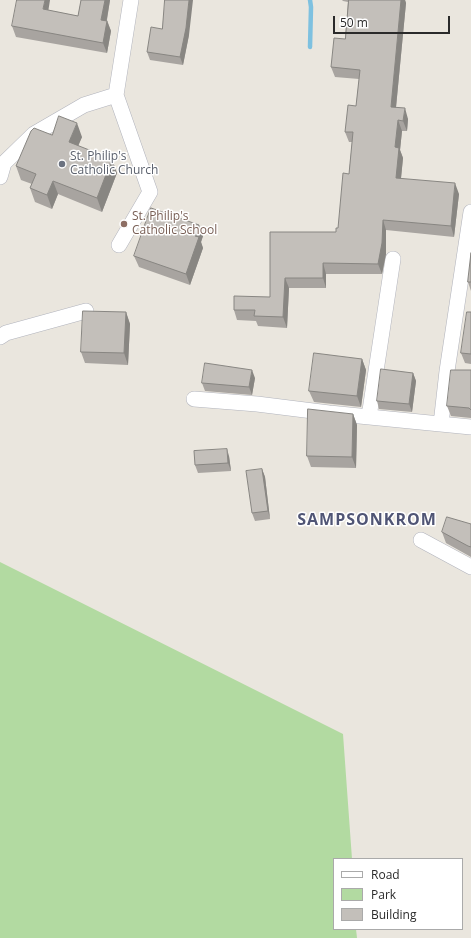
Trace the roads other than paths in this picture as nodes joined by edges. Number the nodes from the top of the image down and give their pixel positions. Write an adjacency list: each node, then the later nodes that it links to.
1 (131, 0): 2 (street)
2 (116, 95): 3 (street); 5 (street)
3 (0, 177)
4 (471, 212): 11 (street)
5 (119, 245)
6 (393, 259): 10 (street)
7 (86, 311): 8 (street)
8 (0, 337)
9 (194, 399): 10 (street)
10 (369, 417): 11 (street)
11 (441, 424): 12 (street)
12 (471, 427)
13 (421, 540): 14 (street)
14 (471, 567)

